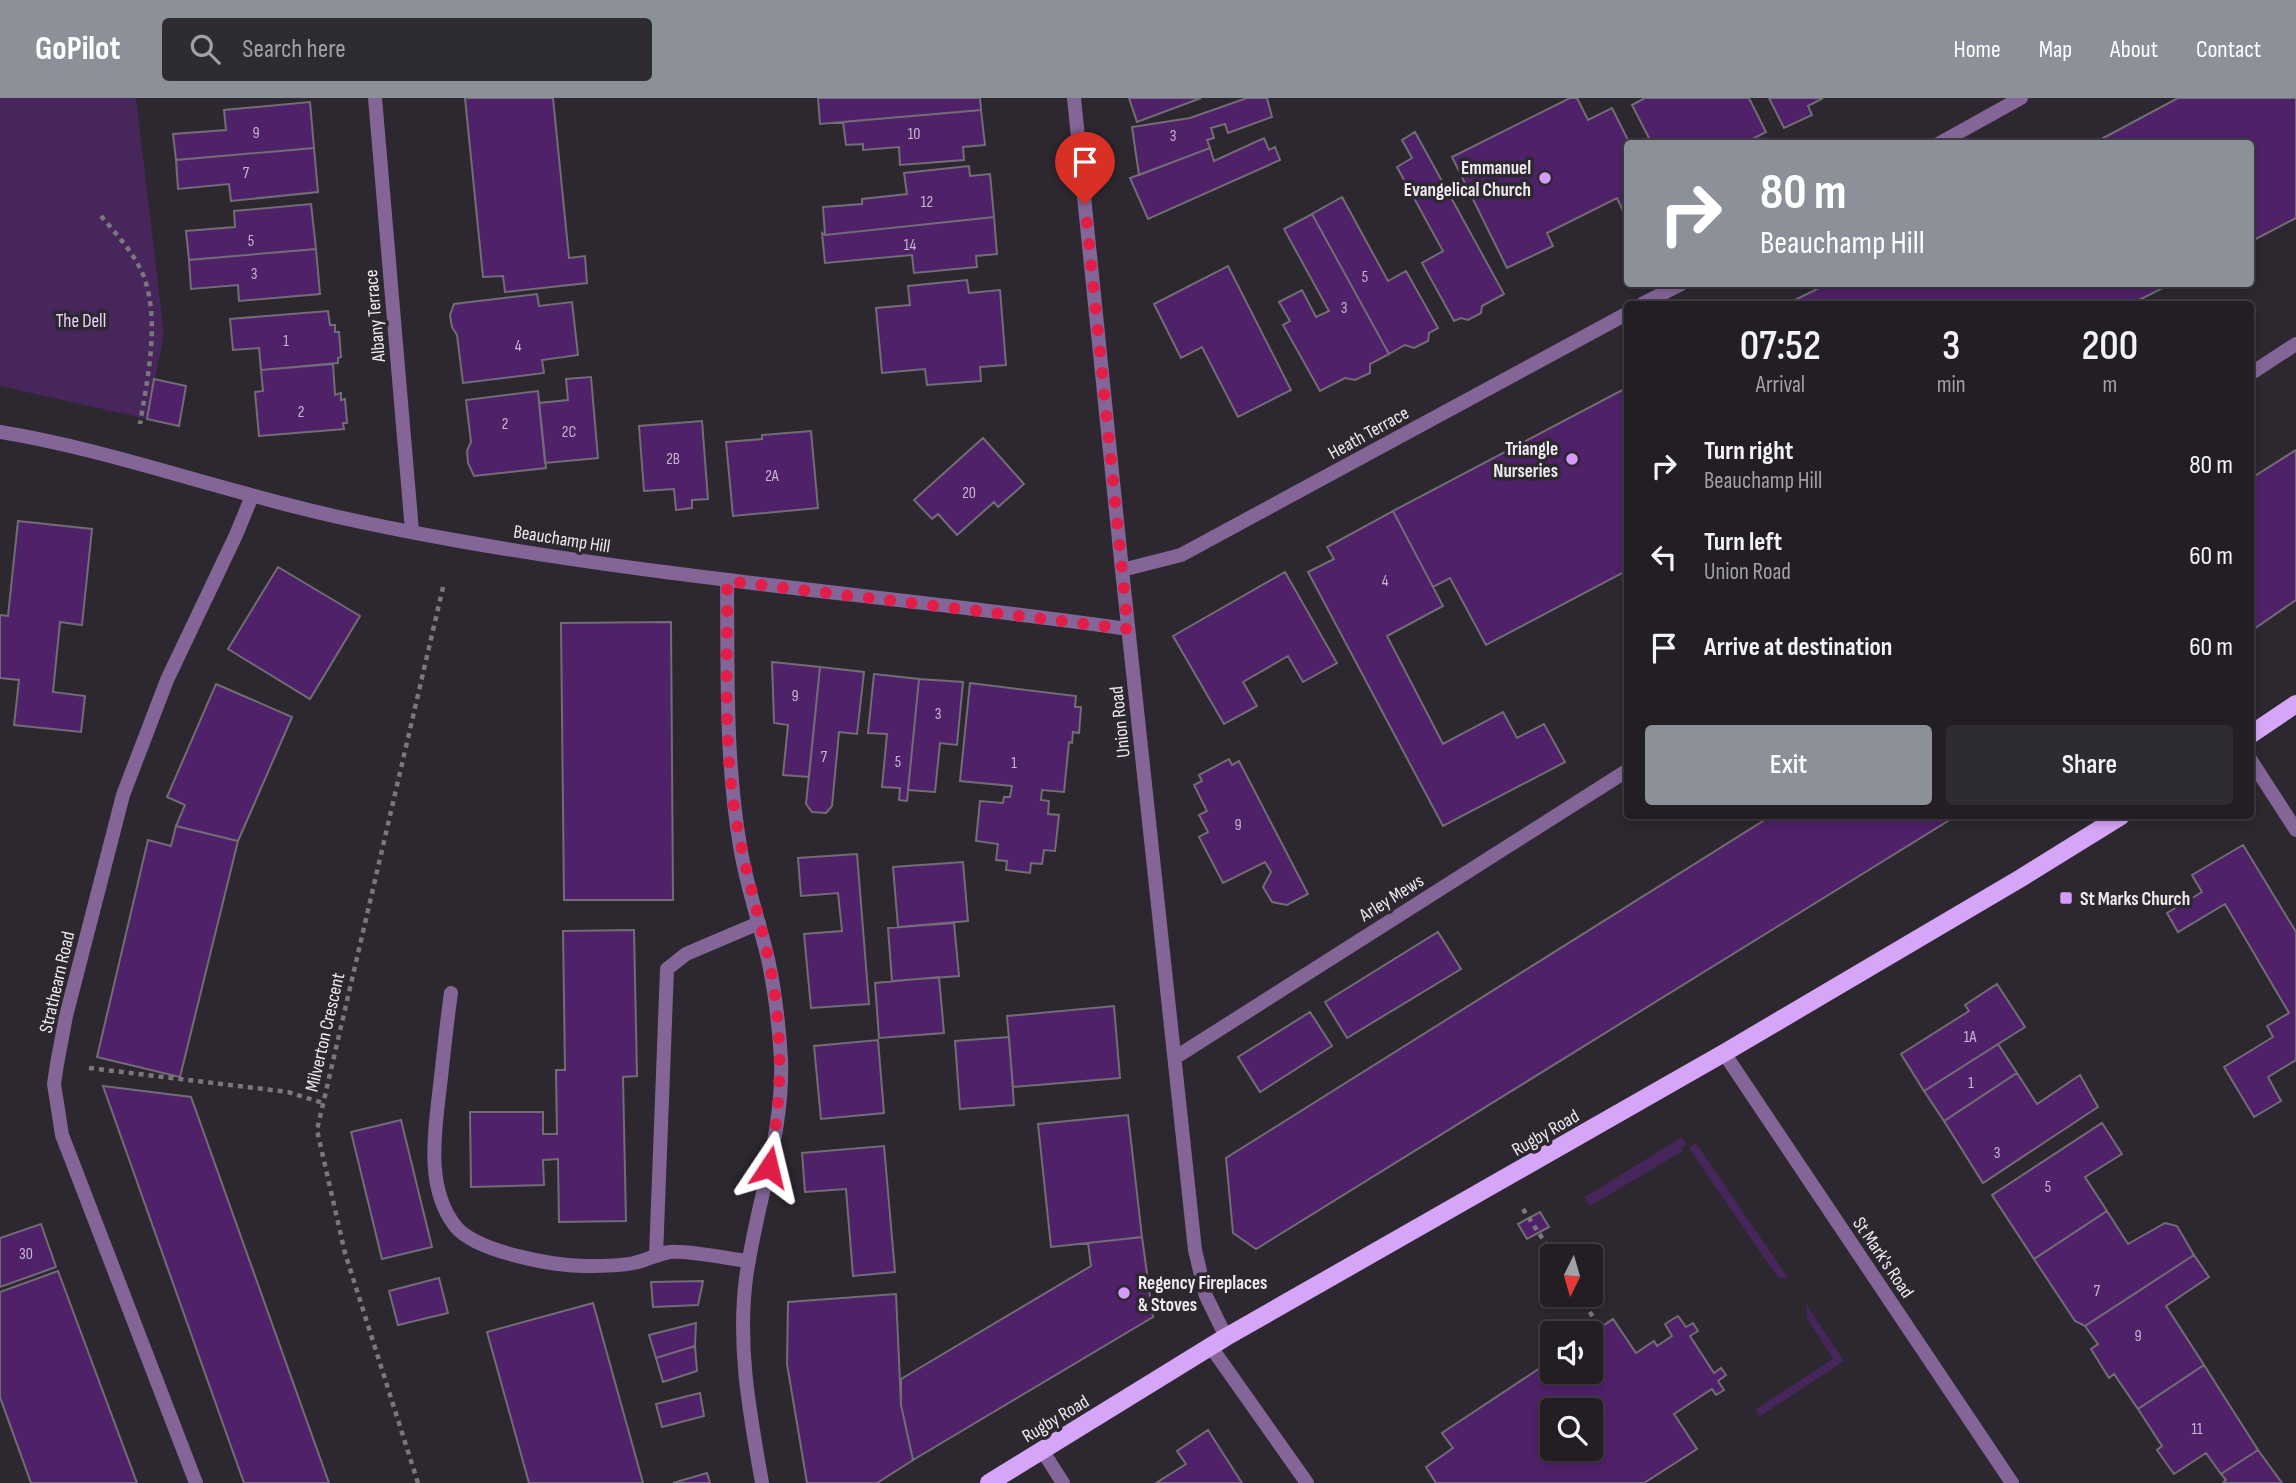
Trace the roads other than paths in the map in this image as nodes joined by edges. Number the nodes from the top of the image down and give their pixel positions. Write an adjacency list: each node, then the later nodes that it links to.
1 (375, 98): 12 (street, Albany Terrace)
2 (1074, 98): 13 (street, Union Road)
3 (2021, 98): 4 (street)
4 (1945, 140)
5 (1675, 287): 6 (street)
6 (1648, 301)
7 (1624, 315): 13 (street, Heath Terrace)
8 (2296, 344): 9 (street)
9 (2254, 371)
10 (0, 432): 11 (street, Beauchamp Hill)
11 (252, 496): 12 (street, Beauchamp Hill); 30 (street, Strathearn Road)
12 (412, 531): 14 (street, Beauchamp Hill)
13 (1122, 570): 15 (street, Union Road)
14 (727, 581): 15 (street, Beauchamp Hill); 22 (street)
15 (1128, 629): 25 (street, Union Road)
16 (2296, 704): 17 (main road)
17 (2254, 732)
18 (2254, 765): 21 (street)
19 (1624, 773): 25 (street, Arley Mews)
20 (2116, 819): 24 (main road, Rugby Road)
21 (2296, 830)
22 (759, 923): 26 (street); 27 (street)
23 (451, 993): 26 (street)
24 (1724, 1053): 28 (main road, Rugby Road); 35 (street, St Mark's Road)
25 (1176, 1057): 28 (street, Union Road)
26 (656, 1256): 27 (street)
27 (749, 1261): 31 (street)
28 (1218, 1342): 29 (main road, Rugby Road); 34 (street, Union Road)
29 (1042, 1450): 32 (main road, Rugby Road); 33 (street)
30 (196, 1483)
31 (762, 1483)
32 (989, 1483)
33 (1063, 1483)
34 (1307, 1483)
35 (2012, 1483)

